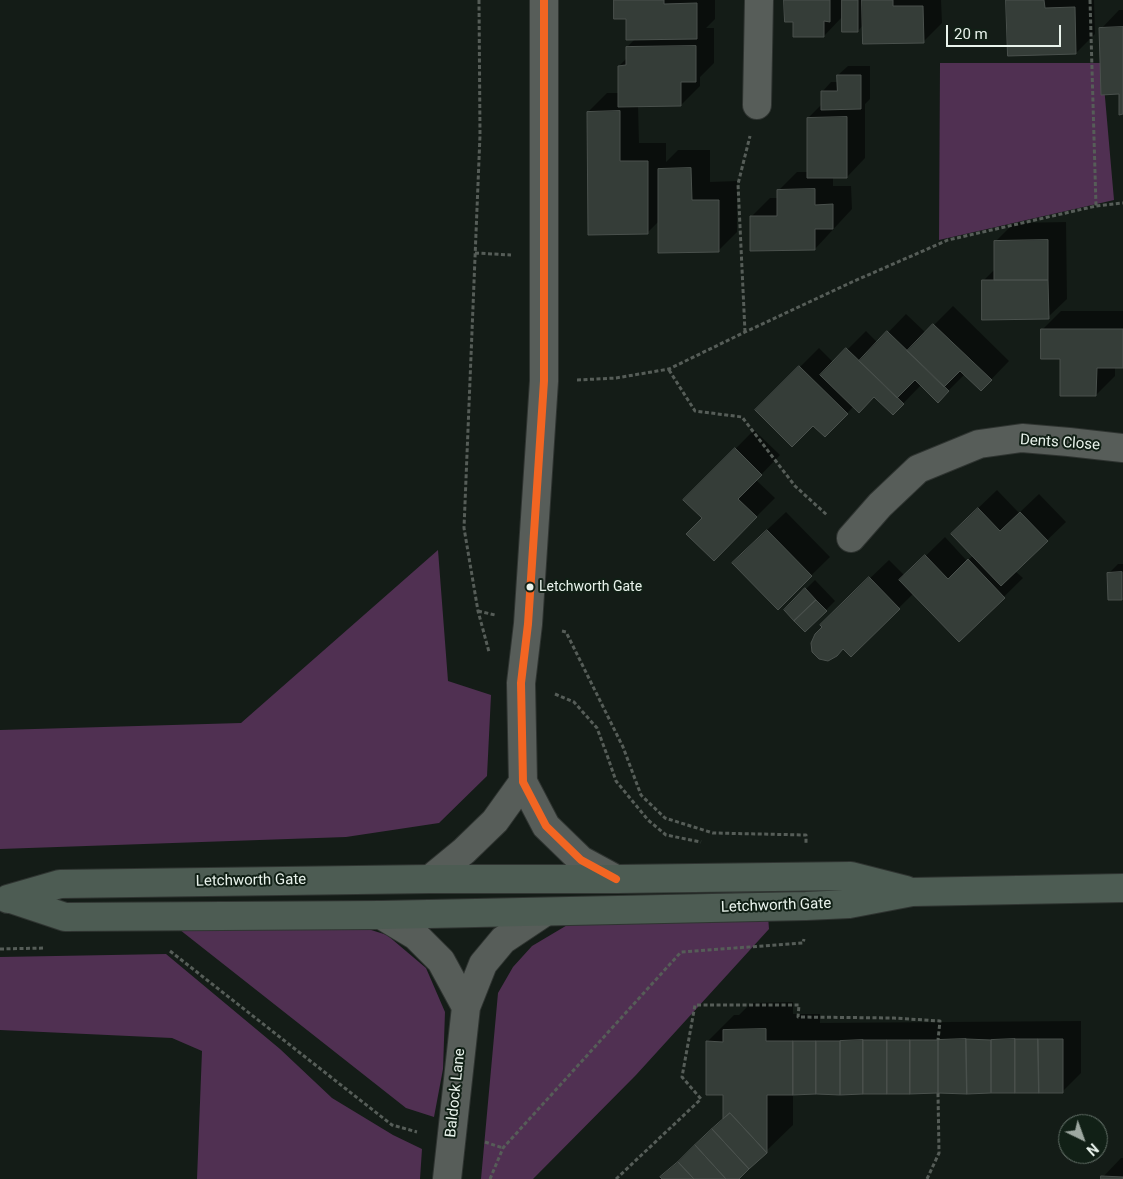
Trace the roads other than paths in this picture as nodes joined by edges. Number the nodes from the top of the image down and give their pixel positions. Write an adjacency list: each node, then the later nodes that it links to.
1 (544, 0): 6 (street)
2 (759, 0): 3 (street)
3 (757, 105)
4 (1123, 448): 5 (street, Dents Close)
5 (851, 538)
6 (523, 782): 7 (street); 8 (street)
7 (430, 879): 8 (main road, Letchworth Gate); 11 (main road, Letchworth Gate)
8 (616, 879): 10 (main road, Letchworth Gate)
9 (1123, 888): 10 (main road, Letchworth Gate)
10 (912, 892): 12 (main road, Letchworth Gate)
11 (5, 900): 13 (main road, Letchworth Gate)
12 (545, 912): 13 (main road, Letchworth Gate); 14 (street, Baldock Lane)
13 (381, 915): 14 (street)
14 (466, 1007): 15 (street, Baldock Lane)
15 (446, 1179)

